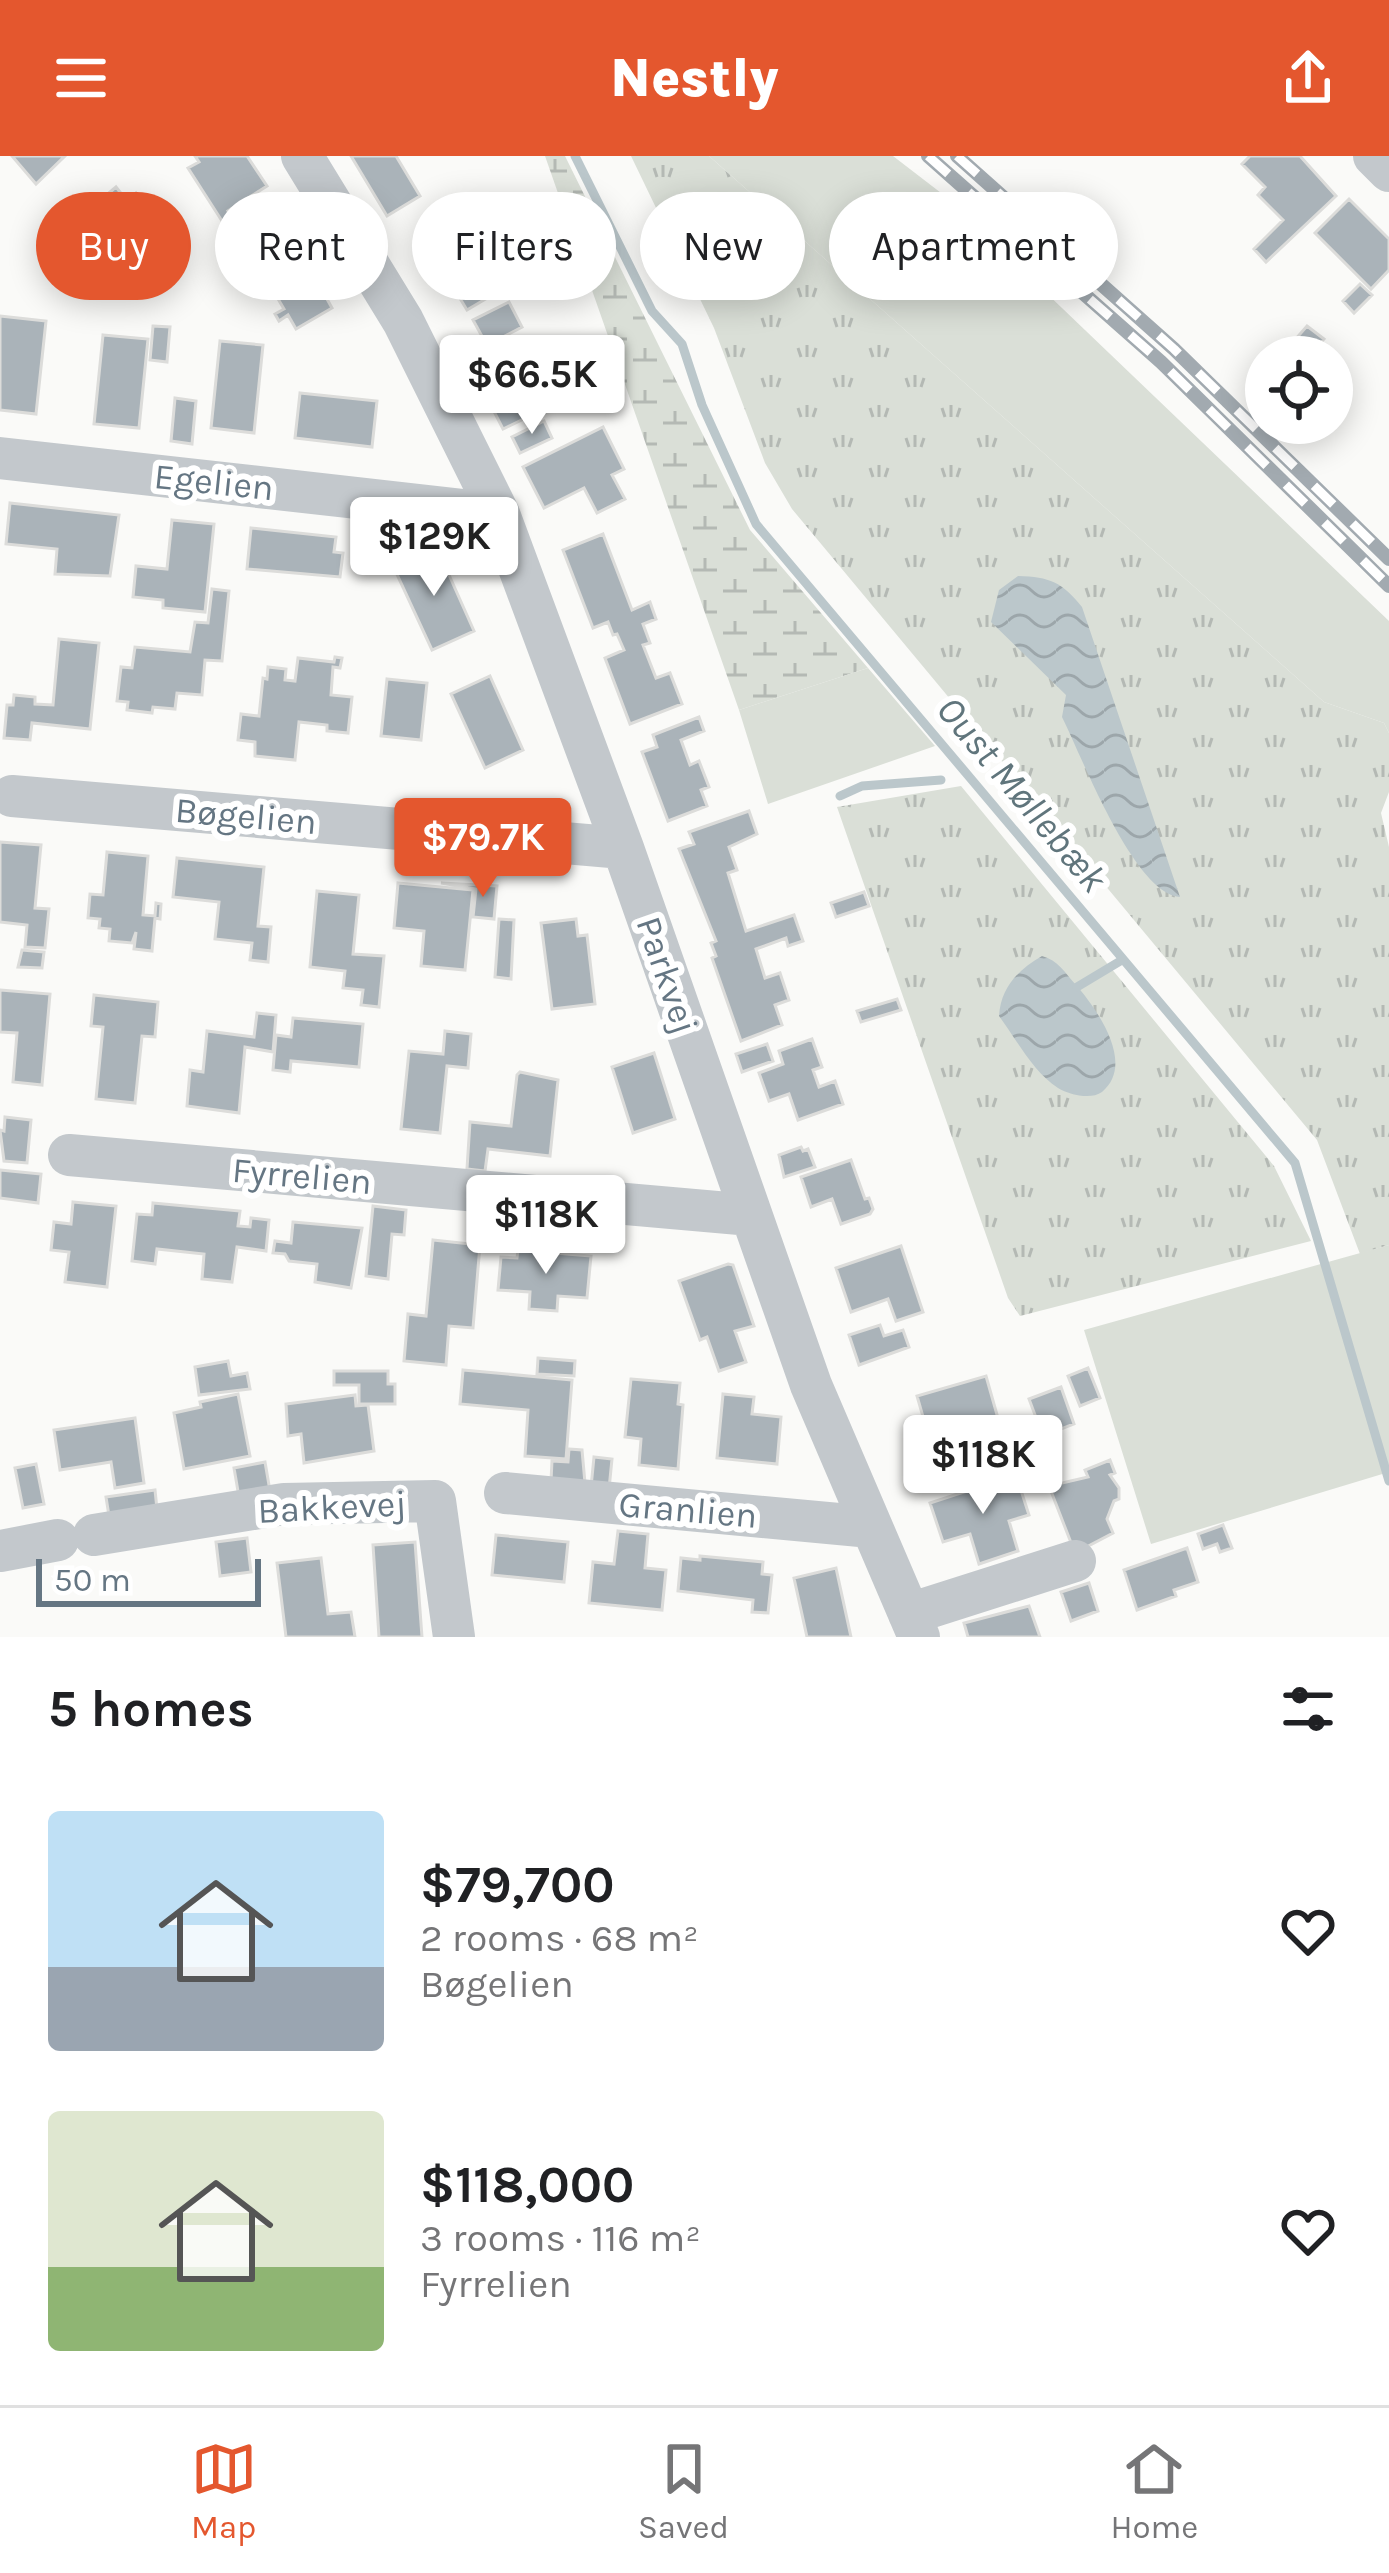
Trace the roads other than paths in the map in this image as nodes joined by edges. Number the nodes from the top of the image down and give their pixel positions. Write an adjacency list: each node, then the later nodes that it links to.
1 (302, 156): 5 (street, Parkvej)
2 (1374, 156): 3 (street)
3 (1389, 171)
4 (0, 458): 5 (street, Egelien)
5 (499, 514): 7 (street, Parkvej)
6 (12, 796): 7 (street, Bøgelien)
7 (623, 848): 9 (street, Parkvej)
8 (69, 1155): 9 (street, Fyrrelien)
9 (751, 1215): 11 (street, Parkvej)
10 (505, 1492): 11 (street, Granlien)
11 (871, 1527): 14 (street, Parkvej)
12 (0, 1551): 15 (street, Bakkevej)
13 (1075, 1561): 14 (street, Parkvej)
14 (914, 1626)
15 (454, 1637)

